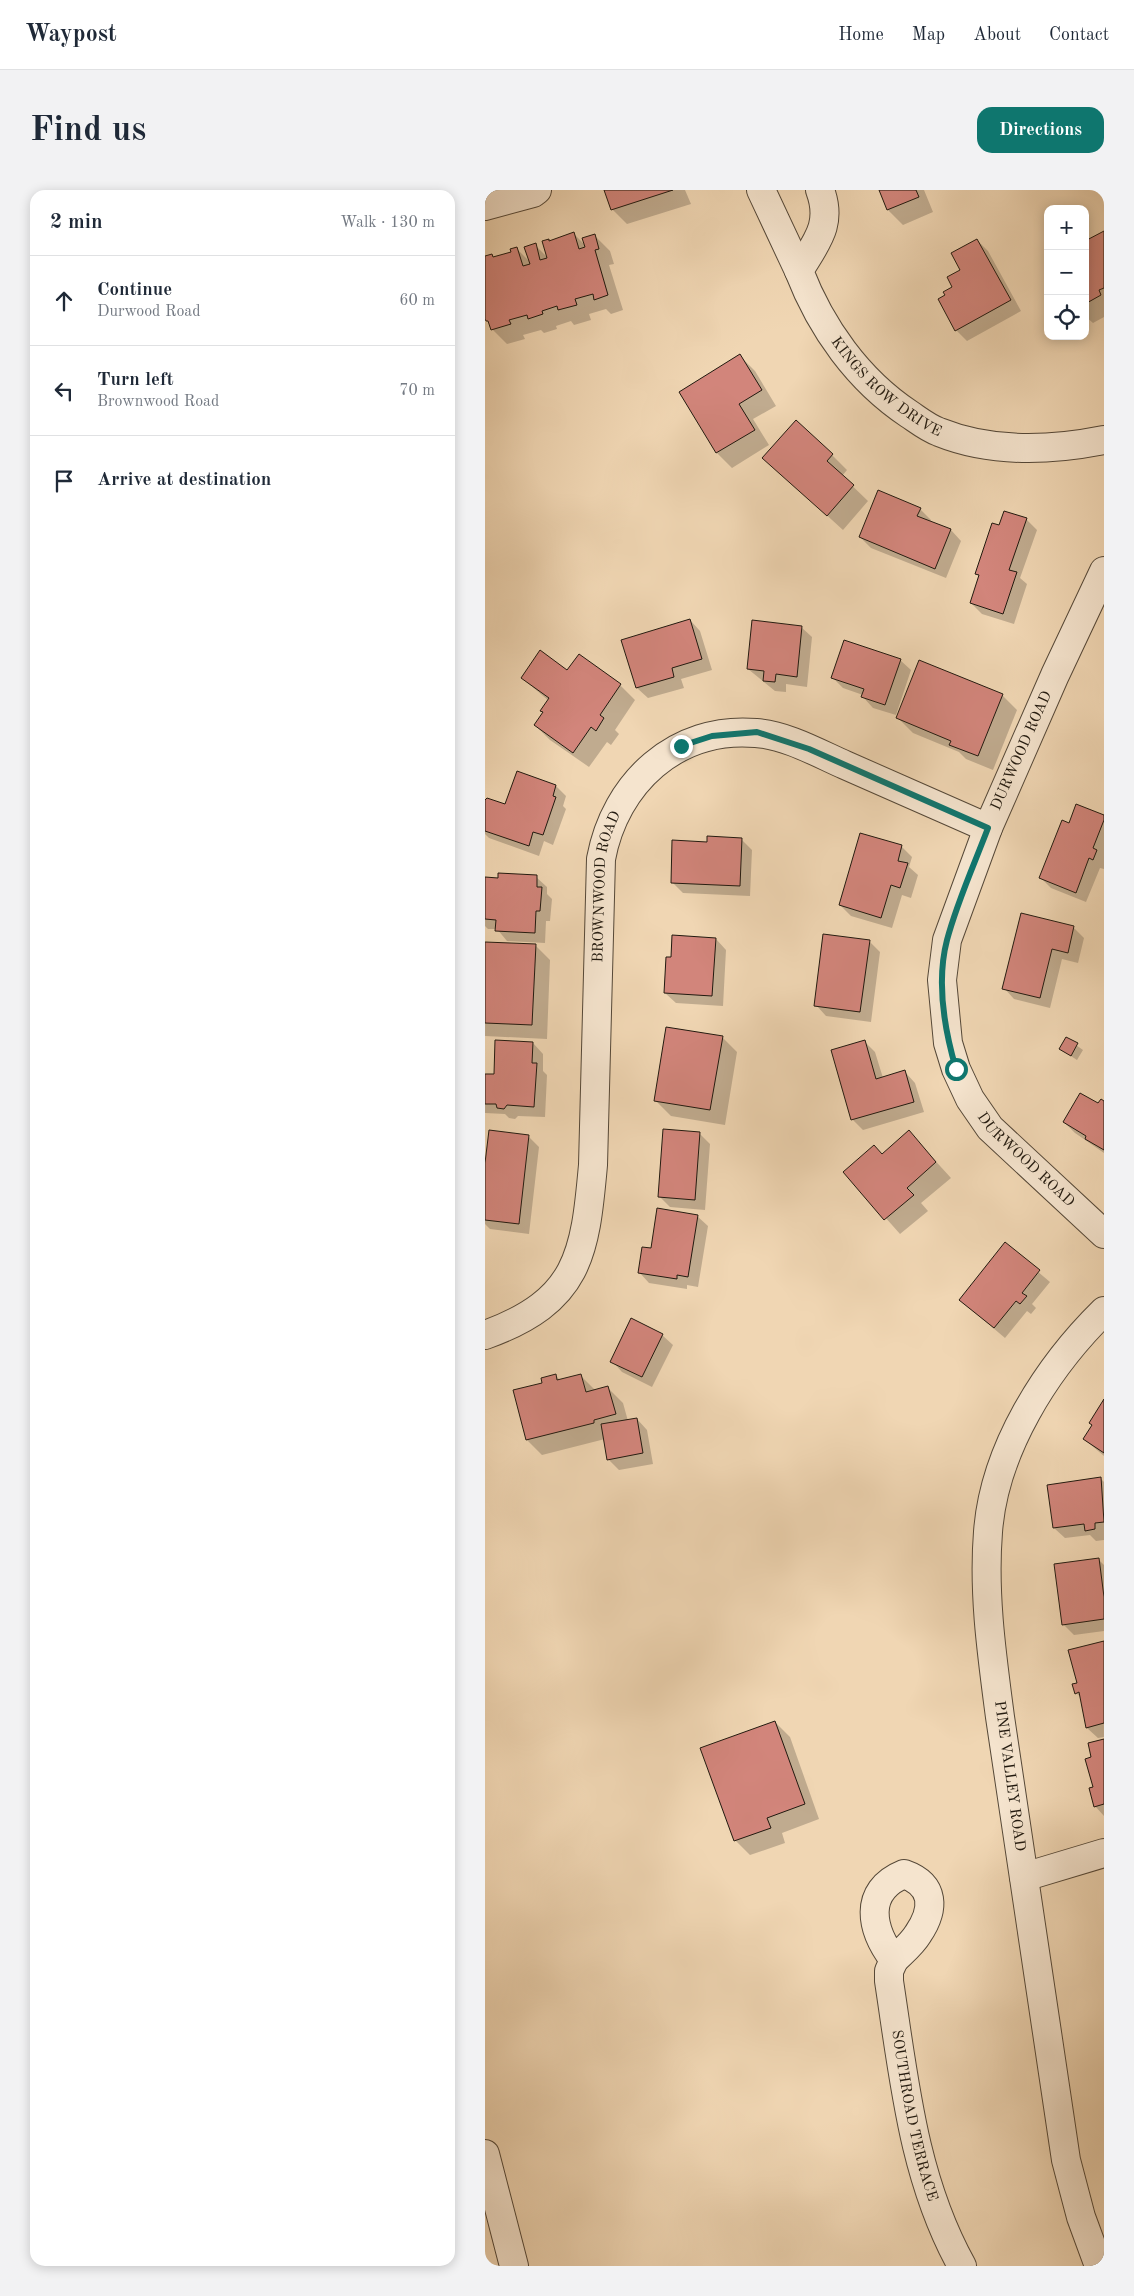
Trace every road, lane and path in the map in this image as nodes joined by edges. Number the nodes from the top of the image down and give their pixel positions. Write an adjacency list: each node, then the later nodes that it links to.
1 (537, 190): 4 (street)
2 (761, 190): 5 (street, KINGS ROW DRIVE)
3 (820, 190): 5 (street)
4 (485, 206)
5 (799, 271): 6 (street, KINGS ROW DRIVE)
6 (1104, 440)
7 (1104, 571): 8 (street, DURWOOD ROAD)
8 (988, 828): 9 (street, DURWOOD ROAD); 11 (street, BROWNWOOD ROAD)
9 (1104, 1234)
10 (1104, 1311): 13 (street, PINE VALLEY ROAD)
11 (485, 1335)
12 (1104, 1853): 13 (street)
13 (1024, 1877): 18 (street, PINE VALLEY ROAD)
14 (894, 1960): 17 (street, SOUTHROAD TERRACE)
15 (485, 2154): 16 (street)
16 (514, 2266)
17 (962, 2266)
18 (1099, 2266)

